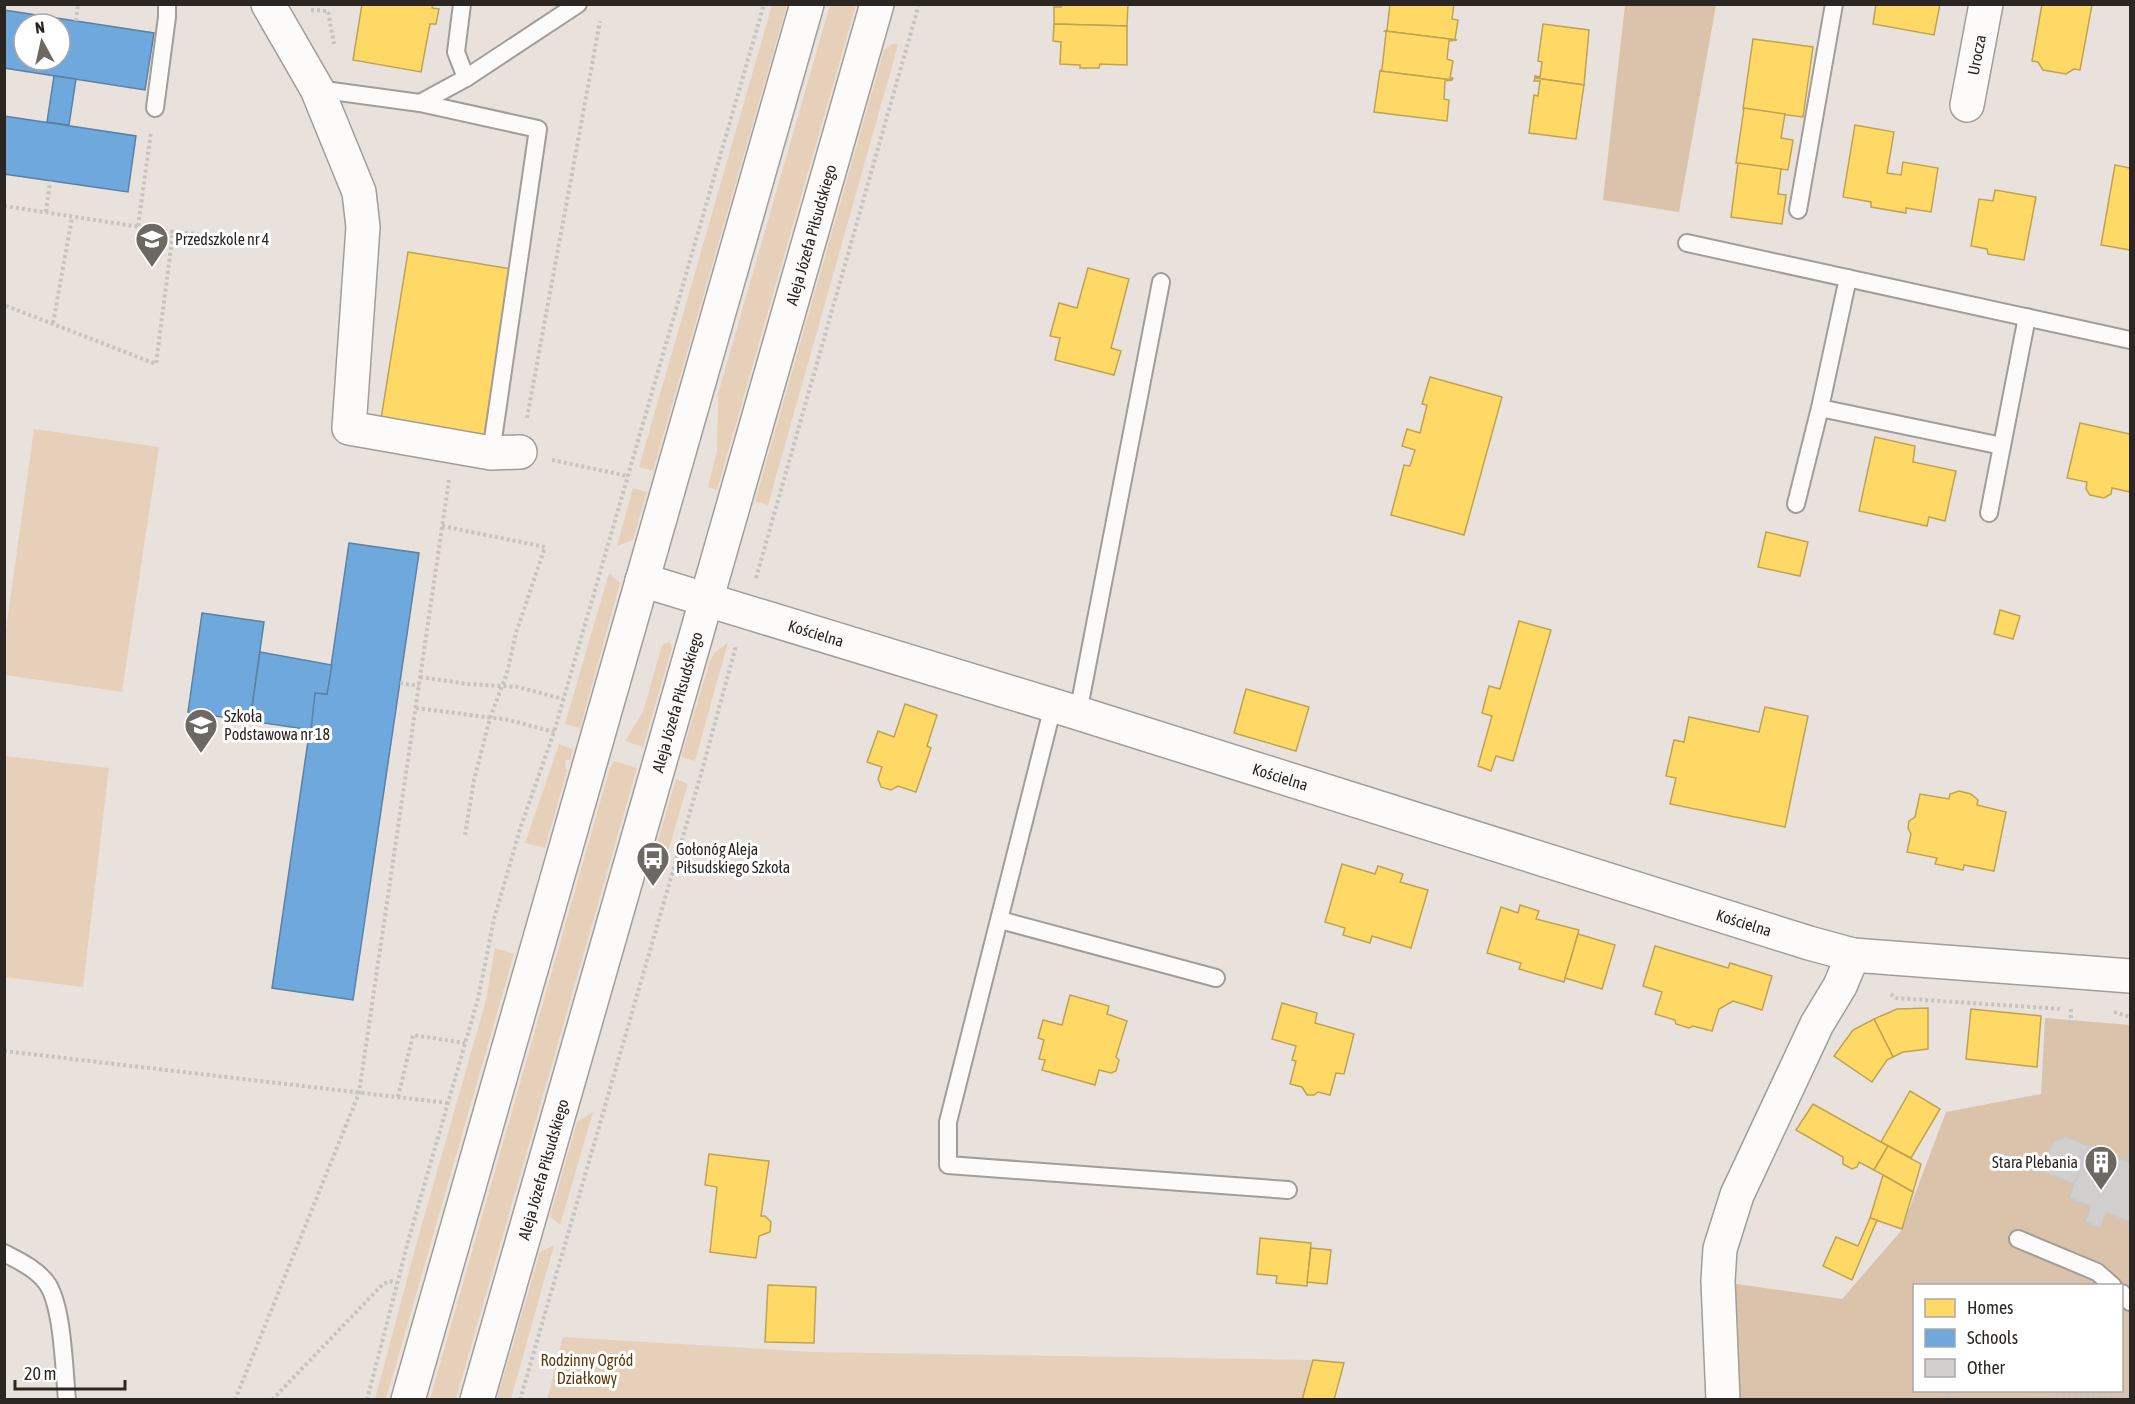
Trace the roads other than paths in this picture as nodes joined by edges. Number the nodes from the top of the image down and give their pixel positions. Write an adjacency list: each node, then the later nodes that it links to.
1 (167, 4): 13 (lane)
2 (268, 4): 10 (street)
3 (462, 4): 9 (lane)
4 (578, 4): 9 (lane)
5 (807, 4): 25 (street)
6 (877, 4): 26 (street, Aleja Józefa Piłsudskiego)
7 (1834, 4): 14 (lane)
8 (1986, 4): 12 (street, Urocza)
9 (466, 78): 11 (lane)
10 (317, 89): 11 (lane); 22 (street)
11 (420, 103): 22 (lane)
12 (1967, 105)
13 (155, 108)
14 (1798, 210)
15 (1687, 243): 16 (lane)
16 (1848, 278): 18 (lane); 20 (lane)
17 (1161, 282): 27 (lane)
18 (2027, 317): 19 (lane); 21 (lane)
19 (2130, 340)
20 (1820, 408): 21 (lane); 23 (lane)
21 (2002, 446): 24 (lane)
22 (521, 455)
23 (1796, 504)
24 (1989, 513)
25 (642, 580): 26 (street, Kościelna); 37 (street)
26 (707, 600): 27 (street, Kościelna); 38 (street, Aleja Józefa Piłsudskiego)
27 (1065, 710): 28 (lane); 29 (street, Kościelna)
28 (1000, 920): 31 (lane); 32 (lane)
29 (1853, 955): 30 (street, Kościelna); 39 (street)
30 (2130, 976)
31 (1216, 978)
32 (1288, 1190)
33 (2018, 1239): 35 (lane)
34 (4, 1253): 36 (lane)
35 (2111, 1284)
36 (67, 1400)
37 (408, 1400)
38 (477, 1400)
39 (1723, 1400)

